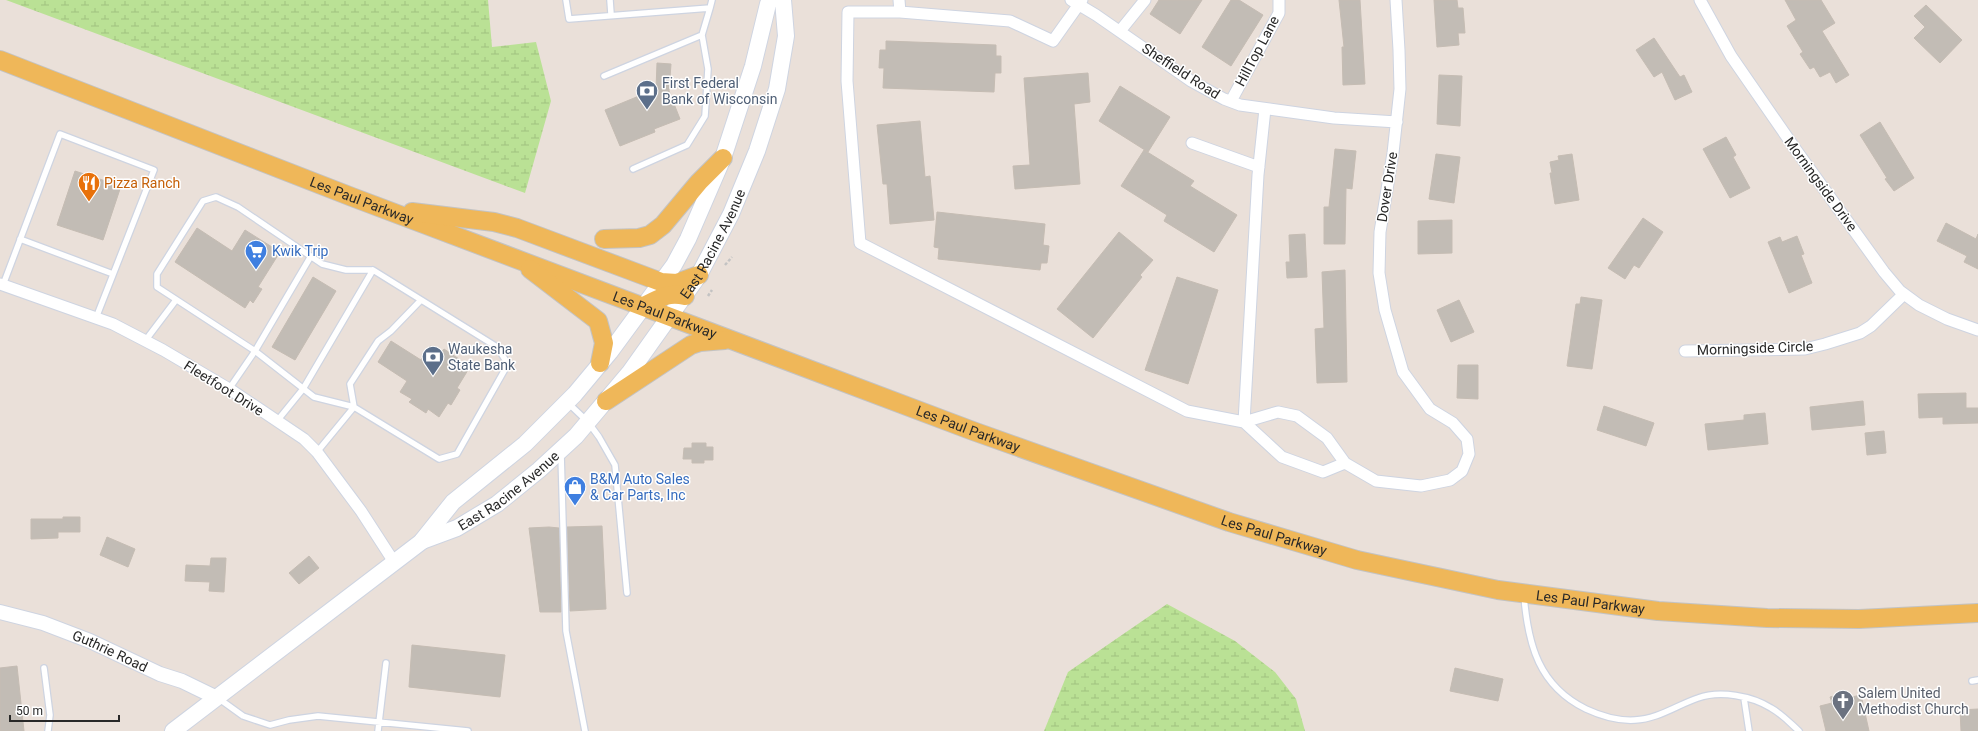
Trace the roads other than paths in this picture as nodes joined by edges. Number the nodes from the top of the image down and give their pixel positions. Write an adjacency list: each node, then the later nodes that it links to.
1 (566, 0): 14 (lane)
2 (610, 0): 14 (lane)
3 (712, 0): 12 (lane)
4 (771, 0): 23 (main road, East Racine Avenue)
5 (783, 0): 33 (main road, East Racine Avenue)
6 (899, 0): 13 (street)
7 (1145, 0): 15 (street)
8 (1279, 0): 19 (street, HillTop Lane)
9 (1396, 0): 21 (street, Dover Drive)
10 (1700, 0): 36 (street, Morningside Drive)
11 (1077, 1): 13 (street); 15 (street, Sheffield Road)
12 (710, 8): 14 (lane); 16 (lane)
13 (900, 12): 56 (street)
14 (611, 14)
15 (1120, 31): 19 (street, Sheffield Road)
16 (702, 35): 18 (lane); 25 (lane)
17 (0, 60): 26 (main road, Les Paul Parkway)
18 (604, 76)
19 (1231, 102): 20 (street, Sheffield Road)
20 (1264, 109): 21 (street, Sheffield Road); 24 (street)
21 (1397, 122): 59 (street, Dover Drive)
22 (1192, 143): 24 (street)
23 (724, 158): 28 (main road); 34 (main road, East Racine Avenue)
24 (1259, 167): 56 (street)
25 (633, 169)
26 (382, 208): 30 (main road, Les Paul Parkway); 34 (main road)
27 (20, 239): 32 (lane); 32 (lane); 35 (lane)
28 (604, 239)
29 (311, 256): 31 (lane); 38 (lane); 46 (lane)
30 (517, 259): 40 (main road, Les Paul Parkway); 48 (main road)
31 (373, 270): 39 (lane); 50 (lane)
32 (113, 274): 42 (lane)
33 (700, 275): 34 (main road); 37 (main road, East Racine Avenue)
34 (662, 282): 40 (main road, East Racine Avenue)
35 (1, 284): 42 (street, Fleetfoot Drive)
36 (1904, 294): 43 (street, Morningside Drive); 47 (street, Morningside Circle)
37 (685, 296): 40 (main road); 41 (main road, East Racine Avenue)
38 (176, 300): 44 (lane); 46 (lane)
39 (421, 300): 53 (lane); 53 (lane)
40 (644, 306): 41 (main road, Les Paul Parkway); 48 (main road, East Racine Avenue)
41 (671, 316): 45 (main road, Les Paul Parkway); 51 (main road, East Racine Avenue)
42 (96, 318): 44 (street, Fleetfoot Drive)
43 (1978, 330)
44 (145, 341): 49 (street, Fleetfoot Drive)
45 (735, 341): 51 (main road); 63 (main road, Les Paul Parkway)
46 (255, 351): 49 (lane); 50 (lane)
47 (1685, 351)
48 (600, 363): 52 (main road, East Racine Avenue)
49 (229, 389): 54 (street, Fleetfoot Drive)
50 (303, 389): 53 (lane); 54 (lane)
51 (606, 401): 55 (main road, East Racine Avenue)
52 (567, 402): 55 (lane); 60 (main road, East Racine Avenue)
53 (354, 407): 58 (lane)
54 (277, 421): 58 (street, Fleetfoot Drive)
55 (588, 422): 57 (main road, East Racine Avenue); 62 (lane)
56 (1244, 422): 59 (street); 59 (street)
57 (561, 450): 60 (main road, East Racine Avenue); 75 (lane)
58 (317, 452): 61 (street, Fleetfoot Drive)
59 (1345, 463)
60 (421, 542): 61 (main road, East Racine Avenue)
61 (394, 562): 68 (main road, East Racine Avenue)
62 (627, 593)
63 (1524, 594): 65 (main road, Les Paul Parkway); 69 (lane)
64 (0, 612): 68 (street, Guthrie Road)
65 (1978, 613)
66 (386, 663): 70 (lane)
67 (44, 668): 71 (lane)
68 (217, 698): 70 (lane); 72 (main road, East Racine Avenue)
69 (1744, 698): 76 (lane); 77 (lane)
70 (379, 722): 73 (lane); 74 (lane)
71 (48, 731)
72 (173, 731)
73 (378, 731)
74 (468, 731)
75 (585, 731)
76 (1749, 731)
77 (1799, 731)

